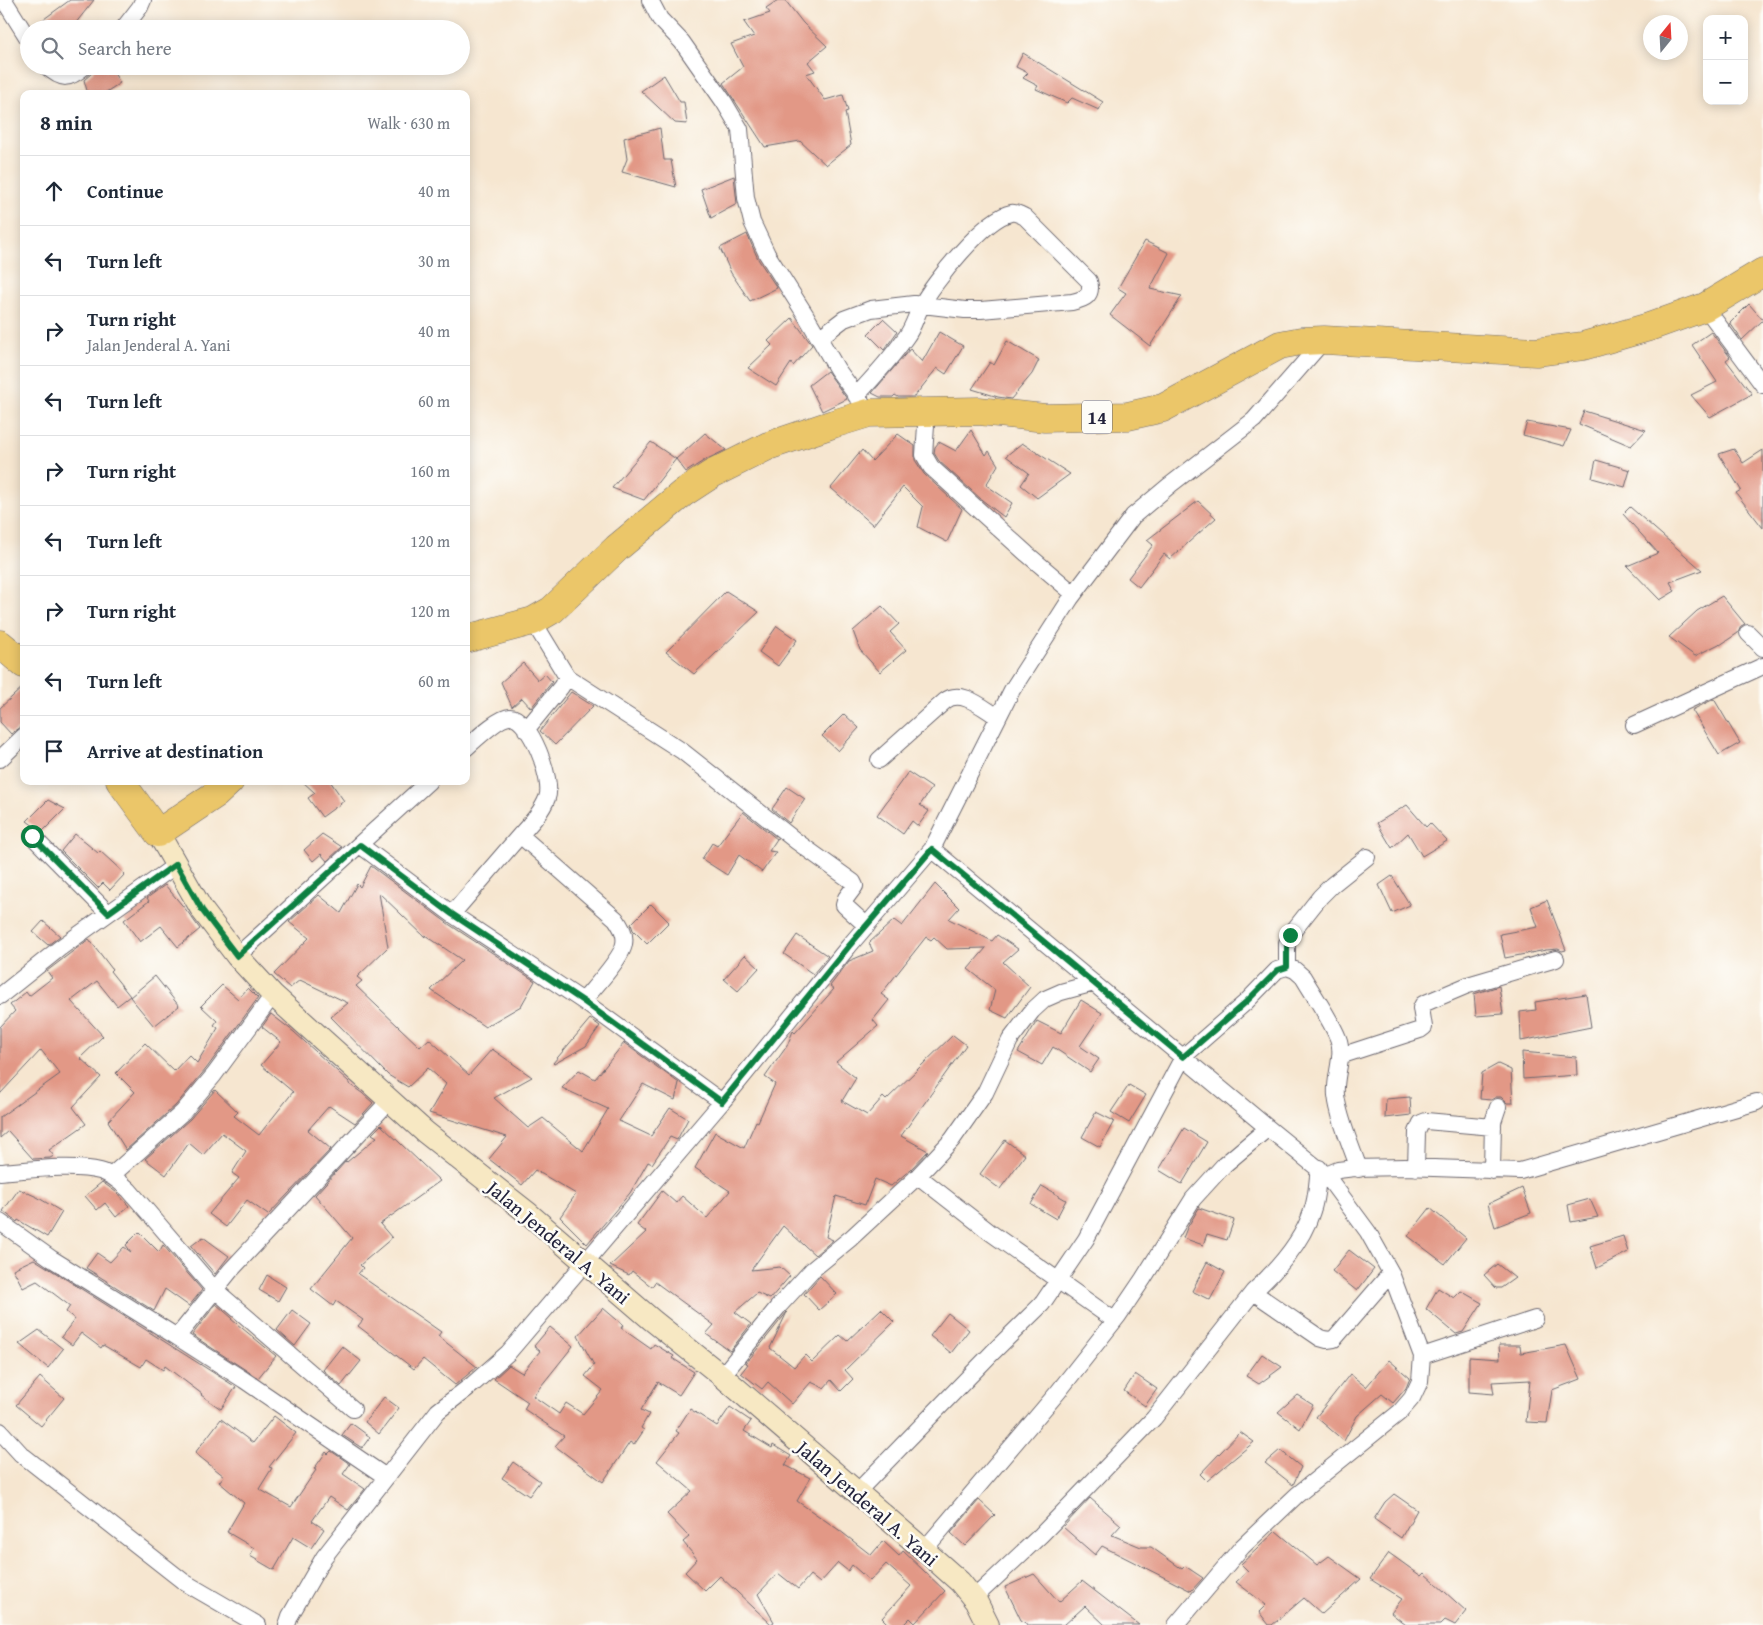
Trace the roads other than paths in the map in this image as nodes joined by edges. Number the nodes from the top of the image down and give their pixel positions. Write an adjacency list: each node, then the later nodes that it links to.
1 (4, 0): 5 (street)
2 (142, 0): 4 (street)
3 (650, 0): 11 (street)
4 (131, 20)
5 (20, 26)
6 (57, 75): 7 (street)
7 (73, 75)
8 (1763, 272): 10 (highway, 14)
9 (921, 305): 9 (street); 11 (street); 14 (street)
10 (1705, 307): 12 (highway, 14); 13 (street)
11 (819, 338): 14 (street)
12 (1324, 340): 15 (highway, 14); 16 (street)
13 (1763, 385)
14 (863, 405): 15 (highway, 14); 17 (highway, 14)
15 (927, 411): 16 (street)
16 (1074, 594): 23 (street)
17 (533, 621): 19 (highway, 14); 22 (street)
18 (1748, 633): 20 (street)
19 (470, 638)
20 (1763, 648)
21 (1763, 666): 24 (street)
22 (567, 677): 25 (street); 42 (street)
23 (998, 717): 29 (street); 37 (street)
24 (1634, 725)
25 (526, 730): 27 (street); 34 (street)
26 (20, 740): 28 (street)
27 (470, 744)
28 (0, 759)
29 (879, 760)
30 (123, 785): 33 (highway)
31 (226, 785): 33 (highway)
32 (425, 785): 36 (street)
33 (158, 833): 39 (main road, Jalan Jenderal A. Yani)
34 (520, 835): 41 (street); 49 (street)
35 (32, 836): 40 (street)
36 (360, 845): 41 (street); 43 (street)
37 (932, 849): 42 (street); 46 (street)
38 (1367, 857): 45 (street)
39 (176, 864): 40 (street); 43 (main road, Jalan Jenderal A. Yani)
40 (108, 913): 48 (street)
41 (452, 914): 49 (street)
42 (866, 926): 53 (street)
43 (237, 956): 47 (main road, Jalan Jenderal A. Yani)
44 (1556, 959): 50 (street)
45 (1287, 967): 50 (street); 51 (street)
46 (1094, 983): 51 (street); 63 (street)
47 (273, 995): 52 (main road, Jalan Jenderal A. Yani); 62 (street)
48 (0, 996)
49 (583, 1001): 53 (street)
50 (1340, 1056): 59 (street)
51 (1183, 1057): 57 (street); 67 (street)
52 (390, 1100): 65 (main road, Jalan Jenderal A. Yani); 68 (street)
53 (722, 1102): 65 (street)
54 (1757, 1102): 60 (street)
55 (1498, 1107): 56 (street)
56 (1492, 1127): 58 (street); 60 (street)
57 (1268, 1128): 59 (street); 71 (street)
58 (1416, 1168): 59 (street); 60 (street)
59 (1340, 1170): 66 (street); 69 (street)
60 (1492, 1170)
61 (0, 1172): 62 (street)
62 (111, 1176): 68 (street)
63 (918, 1176): 67 (street); 74 (street)
64 (0, 1222): 72 (street)
65 (584, 1262): 74 (main road, Jalan Jenderal A. Yani); 77 (street)
66 (1391, 1273): 69 (street); 73 (street)
67 (1059, 1280): 71 (street); 78 (street)
68 (214, 1290): 72 (street); 75 (street)
69 (1253, 1292): 80 (street)
70 (1535, 1319): 73 (street)
71 (1114, 1320): 79 (street)
72 (177, 1337): 77 (street)
73 (1422, 1356): 84 (street)
74 (722, 1376): 78 (main road, Jalan Jenderal A. Yani)
75 (353, 1409)
76 (0, 1431): 81 (street)
77 (386, 1477): 82 (street)
78 (857, 1492): 79 (main road, Jalan Jenderal A. Yani)
79 (924, 1550): 80 (main road, Jalan Jenderal A. Yani)
80 (974, 1599): 83 (main road, Jalan Jenderal A. Yani)
81 (258, 1625)
82 (287, 1625)
83 (988, 1625)
84 (1176, 1625)

